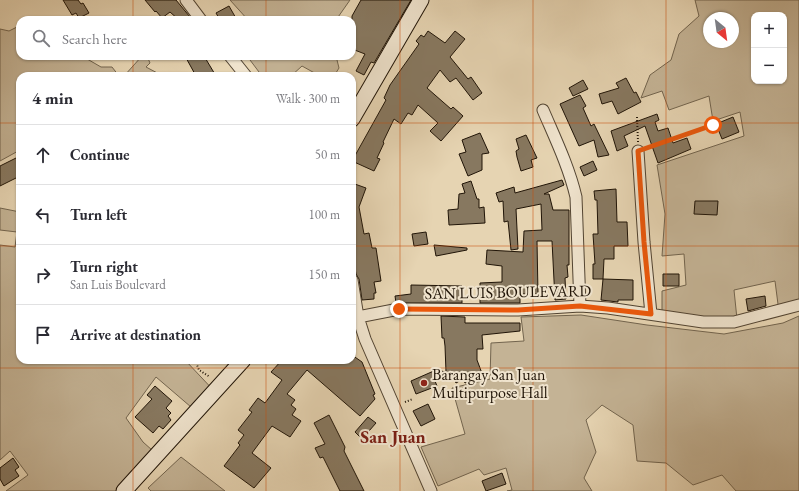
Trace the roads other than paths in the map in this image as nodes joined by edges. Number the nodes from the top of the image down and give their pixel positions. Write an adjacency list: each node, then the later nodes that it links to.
1 (186, 0): 3 (street)
2 (421, 0): 7 (street)
3 (199, 16)
4 (233, 60): 5 (street)
5 (243, 72)
6 (543, 110): 11 (street)
7 (356, 112)
8 (638, 151): 12 (street)
9 (356, 304): 13 (street)
10 (799, 305): 12 (street, SAN LUIS BOULEVARD)
11 (580, 306): 12 (street, SAN LUIS BOULEVARD); 13 (street, SAN LUIS BOULEVARD)
12 (651, 314)
13 (358, 316): 16 (street)
14 (239, 364): 15 (street)
15 (124, 491)
16 (430, 491)

